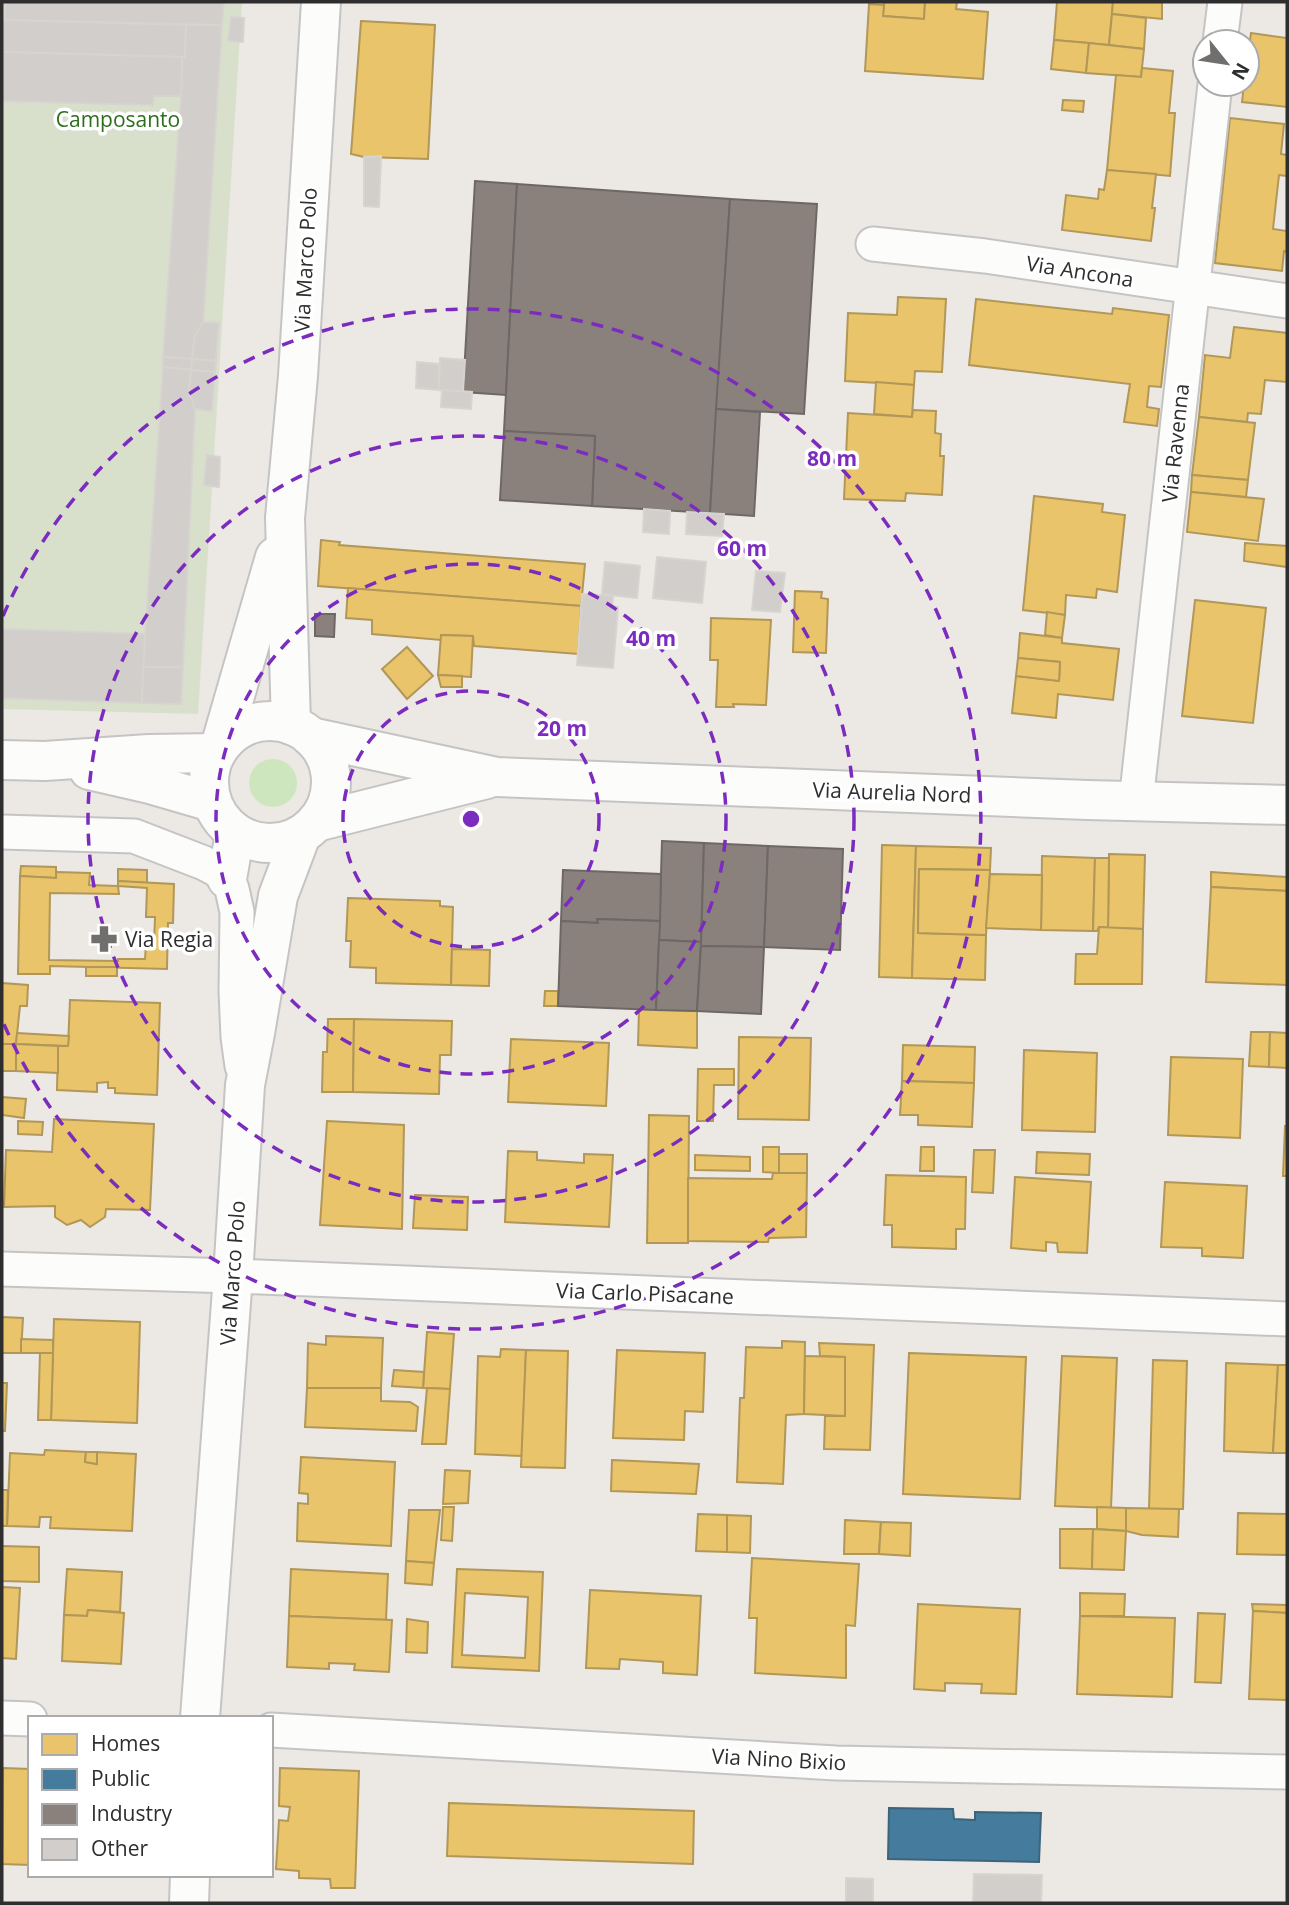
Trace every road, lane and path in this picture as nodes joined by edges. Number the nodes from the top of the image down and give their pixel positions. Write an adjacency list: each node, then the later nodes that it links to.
1 (321, 2): 8 (street, Via Marco Polo)
2 (1225, 2): 3 (street)
3 (1222, 28)
4 (1213, 98): 6 (street, Via Ravenna)
5 (873, 244): 6 (street, Via Ancona)
6 (1192, 289): 7 (street, Via Ancona); 15 (street, Via Ravenna)
7 (1287, 302)
8 (285, 518): 9 (street, Via Marco Polo); 10 (street, Via Marco Polo)
9 (301, 731): 10 (street); 13 (street, Via Aurelia Nord); 17 (street)
10 (218, 750): 12 (street); 14 (street)
11 (2, 760): 12 (street)
12 (46, 761): 14 (street)
13 (497, 777): 15 (street, Via Aurelia Nord); 17 (street, Via Aurelia Nord)
14 (212, 802): 19 (street)
15 (1136, 802): 16 (street, Via Aurelia Nord)
16 (1287, 805)
17 (308, 828): 19 (street); 21 (street, Via Marco Polo)
18 (2, 832): 20 (street)
19 (235, 833): 20 (street)
20 (227, 879): 21 (street)
21 (245, 1085): 23 (street, Via Marco Polo)
22 (2, 1269): 23 (street, Via Carlo Pisacane)
23 (233, 1276): 24 (street, Via Carlo Pisacane); 25 (street, Via Marco Polo)
24 (1287, 1319)
25 (200, 1716)
26 (2, 1718): 27 (street)
27 (28, 1719)
28 (273, 1730): 29 (street, Via Nino Bixio)
29 (1287, 1772)
30 (190, 1877): 31 (street)
31 (189, 1903)

